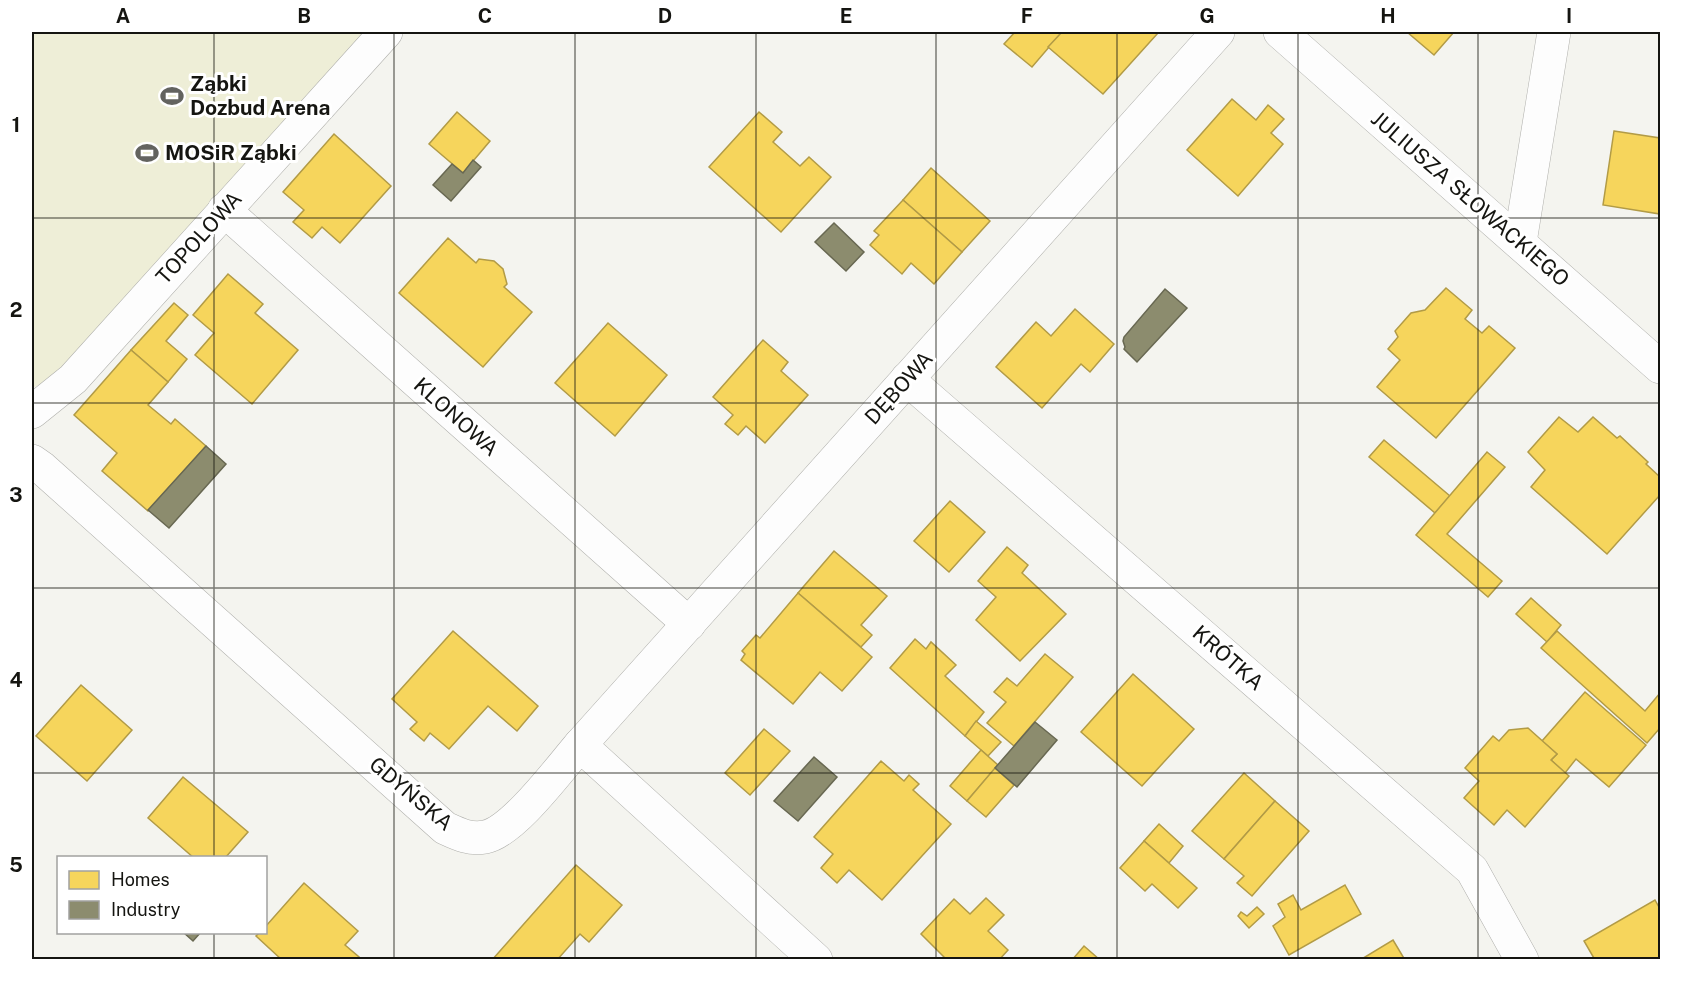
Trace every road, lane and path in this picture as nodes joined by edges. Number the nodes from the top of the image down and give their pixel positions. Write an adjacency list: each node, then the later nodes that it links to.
1 (386, 32): 5 (street, TOPOLOWA)
2 (1218, 32): 8 (street, DĘBOWA)
3 (1280, 32): 6 (street, JULIUSZA SŁOWACKIEGO)
4 (1554, 32): 6 (street)
5 (224, 210): 9 (street, TOPOLOWA); 11 (street, KLONOWA)
6 (1520, 242): 7 (street, JULIUSZA SŁOWACKIEGO)
7 (1660, 367)
8 (907, 379): 11 (street, DĘBOWA); 14 (street, KRÓTKA)
9 (32, 412)
10 (32, 461): 12 (street, GDYŃSKA)
11 (689, 624): 12 (street, DĘBOWA)
12 (580, 745): 13 (street)
13 (816, 960)
14 (1522, 960)

